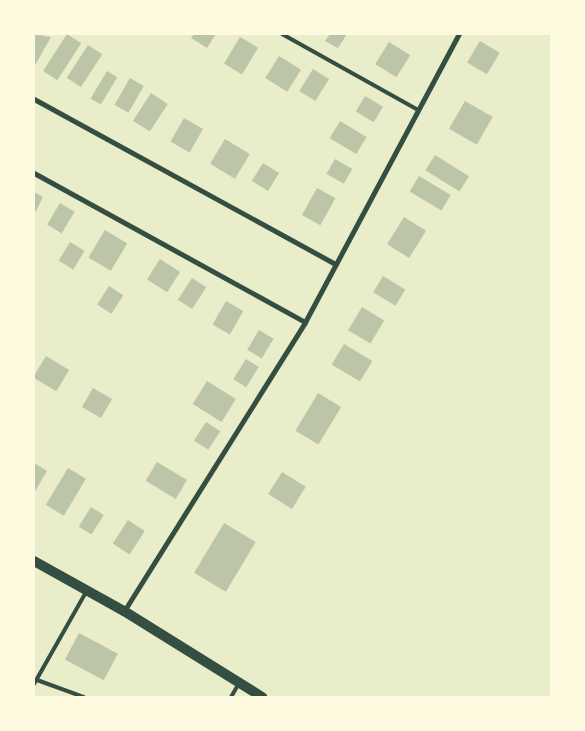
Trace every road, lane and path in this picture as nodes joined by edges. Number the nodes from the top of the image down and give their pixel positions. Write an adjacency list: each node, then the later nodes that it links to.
1 (282, 34): 4 (lane)
2 (459, 34): 4 (street)
3 (34, 99): 6 (street)
4 (418, 110): 6 (street)
5 (34, 173): 7 (street)
6 (336, 264): 7 (street)
7 (305, 322): 10 (street)
8 (34, 561): 9 (main road)
9 (87, 590): 10 (main road); 11 (lane)
10 (124, 611): 12 (main road)
11 (37, 680): 13 (lane); 14 (lane)
12 (239, 682): 15 (lane); 16 (main road)
13 (34, 684)
14 (84, 697)
15 (231, 697)
16 (262, 697)

